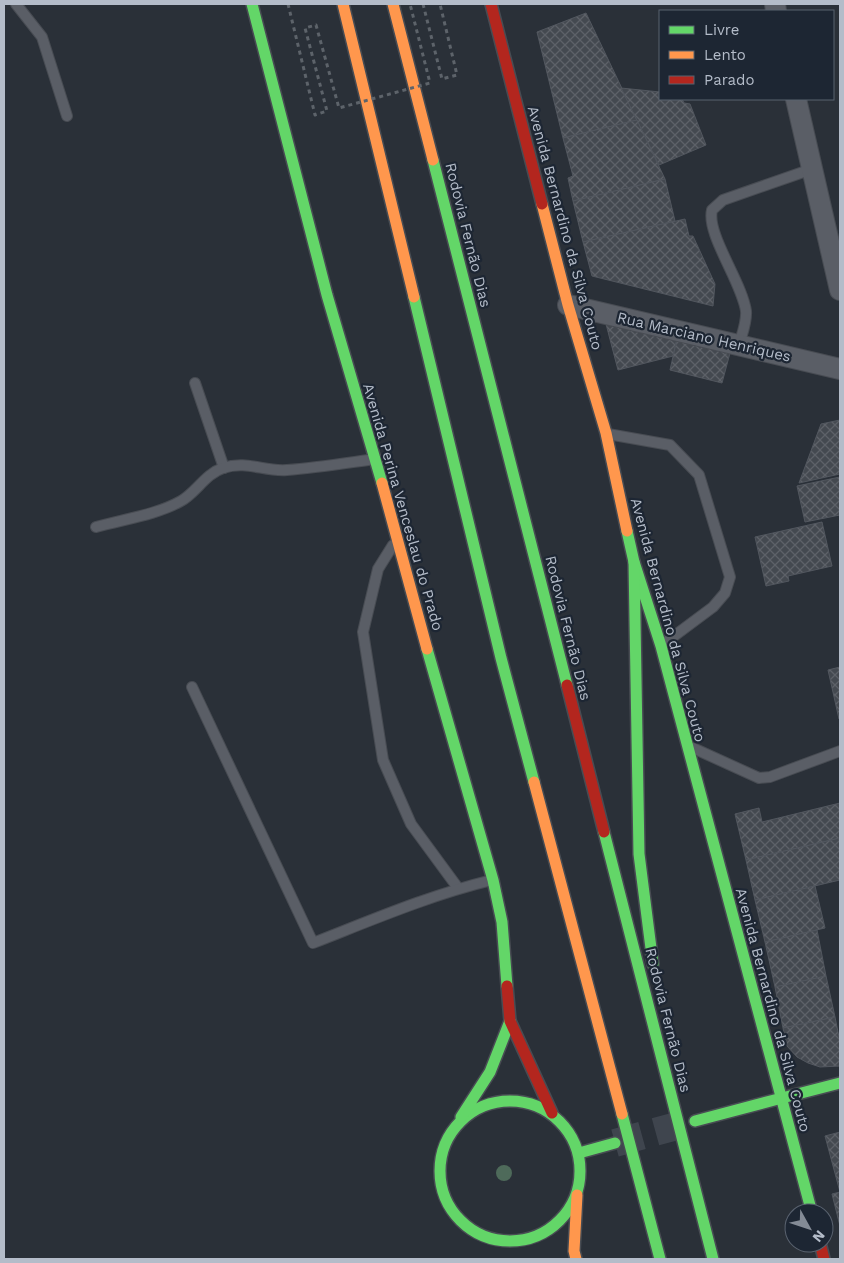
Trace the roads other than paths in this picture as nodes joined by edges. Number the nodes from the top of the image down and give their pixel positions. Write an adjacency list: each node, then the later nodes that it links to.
1 (16, 4): 7 (lane)
2 (252, 4): 15 (main road, Avenida Perina Venceslau do Prado)
3 (343, 4): 40 (main road)
4 (393, 4): 28 (main road, Rodovia Fernão Dias)
5 (491, 4): 10 (main road, Avenida Bernardino da Silva Couto)
6 (796, 100): 8 (street)
7 (67, 116)
8 (812, 169): 9 (street); 11 (lane)
9 (840, 290)
10 (568, 305): 11 (street, Rua Marciano Henriques); 14 (main road, Avenida Bernardino da Silva Couto)
11 (739, 345): 12 (street, Rua Marciano Henriques)
12 (840, 368)
13 (195, 383): 16 (lane)
14 (606, 433): 19 (main road, Avenida Bernardino da Silva Couto); 20 (lane)
15 (376, 459): 16 (lane); 18 (main road, Avenida Perina Venceslau do Prado)
16 (224, 468): 17 (lane)
17 (96, 527)
18 (396, 540): 24 (main road, Avenida Perina Venceslau do Prado); 25 (lane)
19 (634, 562): 20 (main road, Avenida Bernardino da Silva Couto); 28 (main road)
20 (661, 646): 22 (main road, Avenida Bernardino da Silva Couto)
21 (192, 687): 25 (lane)
22 (686, 745): 23 (lane); 29 (main road, Avenida Bernardino da Silva Couto)
23 (840, 751)
24 (493, 880): 25 (lane); 26 (main road, Avenida Perina Venceslau do Prado)
25 (458, 888)
26 (510, 1021): 30 (main road, Avenida Perina Venceslau do Prado); 32 (main road, Avenida Perina Venceslau do Prado)
27 (840, 1083): 29 (main road)
28 (670, 1092): 41 (main road, Rodovia Fernão Dias)
29 (782, 1098): 31 (main road); 36 (main road, Avenida Bernardino da Silva Couto)
30 (552, 1113): 32 (main road); 34 (main road)
31 (695, 1121)
32 (455, 1126): 37 (main road)
33 (615, 1143): 34 (main road)
34 (579, 1153): 35 (main road)
35 (577, 1194): 37 (main road); 39 (main road)
36 (809, 1203)
37 (489, 1239): 38 (main road)
38 (514, 1254)
39 (576, 1259)
40 (660, 1259)
41 (713, 1259)

